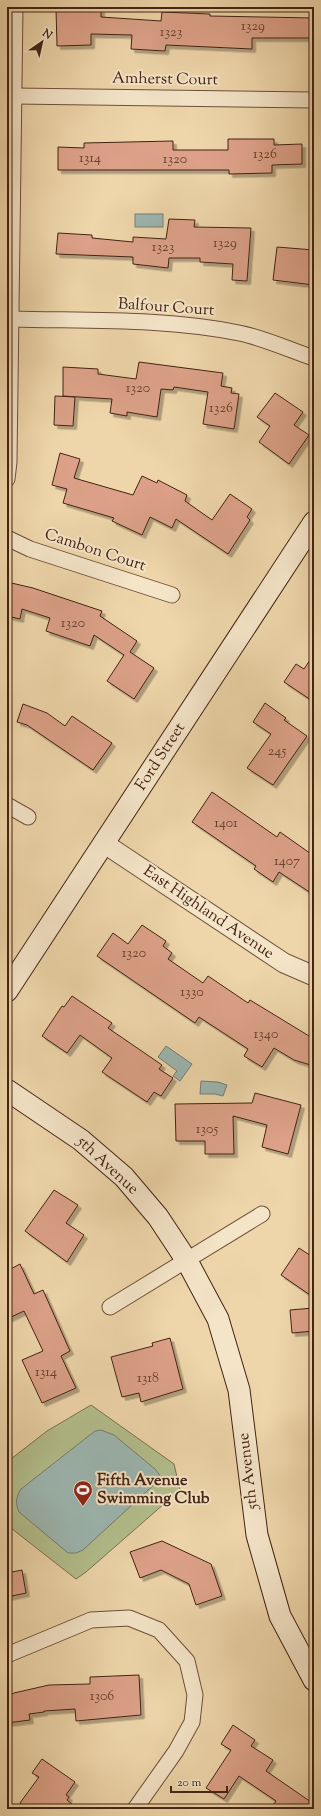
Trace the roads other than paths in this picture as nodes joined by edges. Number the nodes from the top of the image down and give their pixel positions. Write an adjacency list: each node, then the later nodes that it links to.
1 (15, 7): 2 (street)
2 (15, 96): 3 (street, Amherst Court); 4 (street)
3 (314, 100)
4 (12, 320): 5 (street, Balfour Court); 6 (street)
5 (314, 358)
6 (7, 479)
7 (314, 522): 12 (main road, Ford Street)
8 (7, 538): 9 (street, Cambon Court)
9 (172, 595)
10 (7, 805): 11 (street)
11 (28, 817)
12 (105, 844): 13 (street, East Highland Avenue); 14 (main road, Ford Street)
13 (314, 976)
14 (7, 992)
15 (7, 1090): 17 (main road, 5th Avenue)
16 (262, 1214): 17 (street)
17 (187, 1261): 18 (street); 20 (main road, 5th Avenue)
18 (110, 1307)
19 (7, 1655): 21 (street)
20 (314, 1680)
21 (135, 1809)

